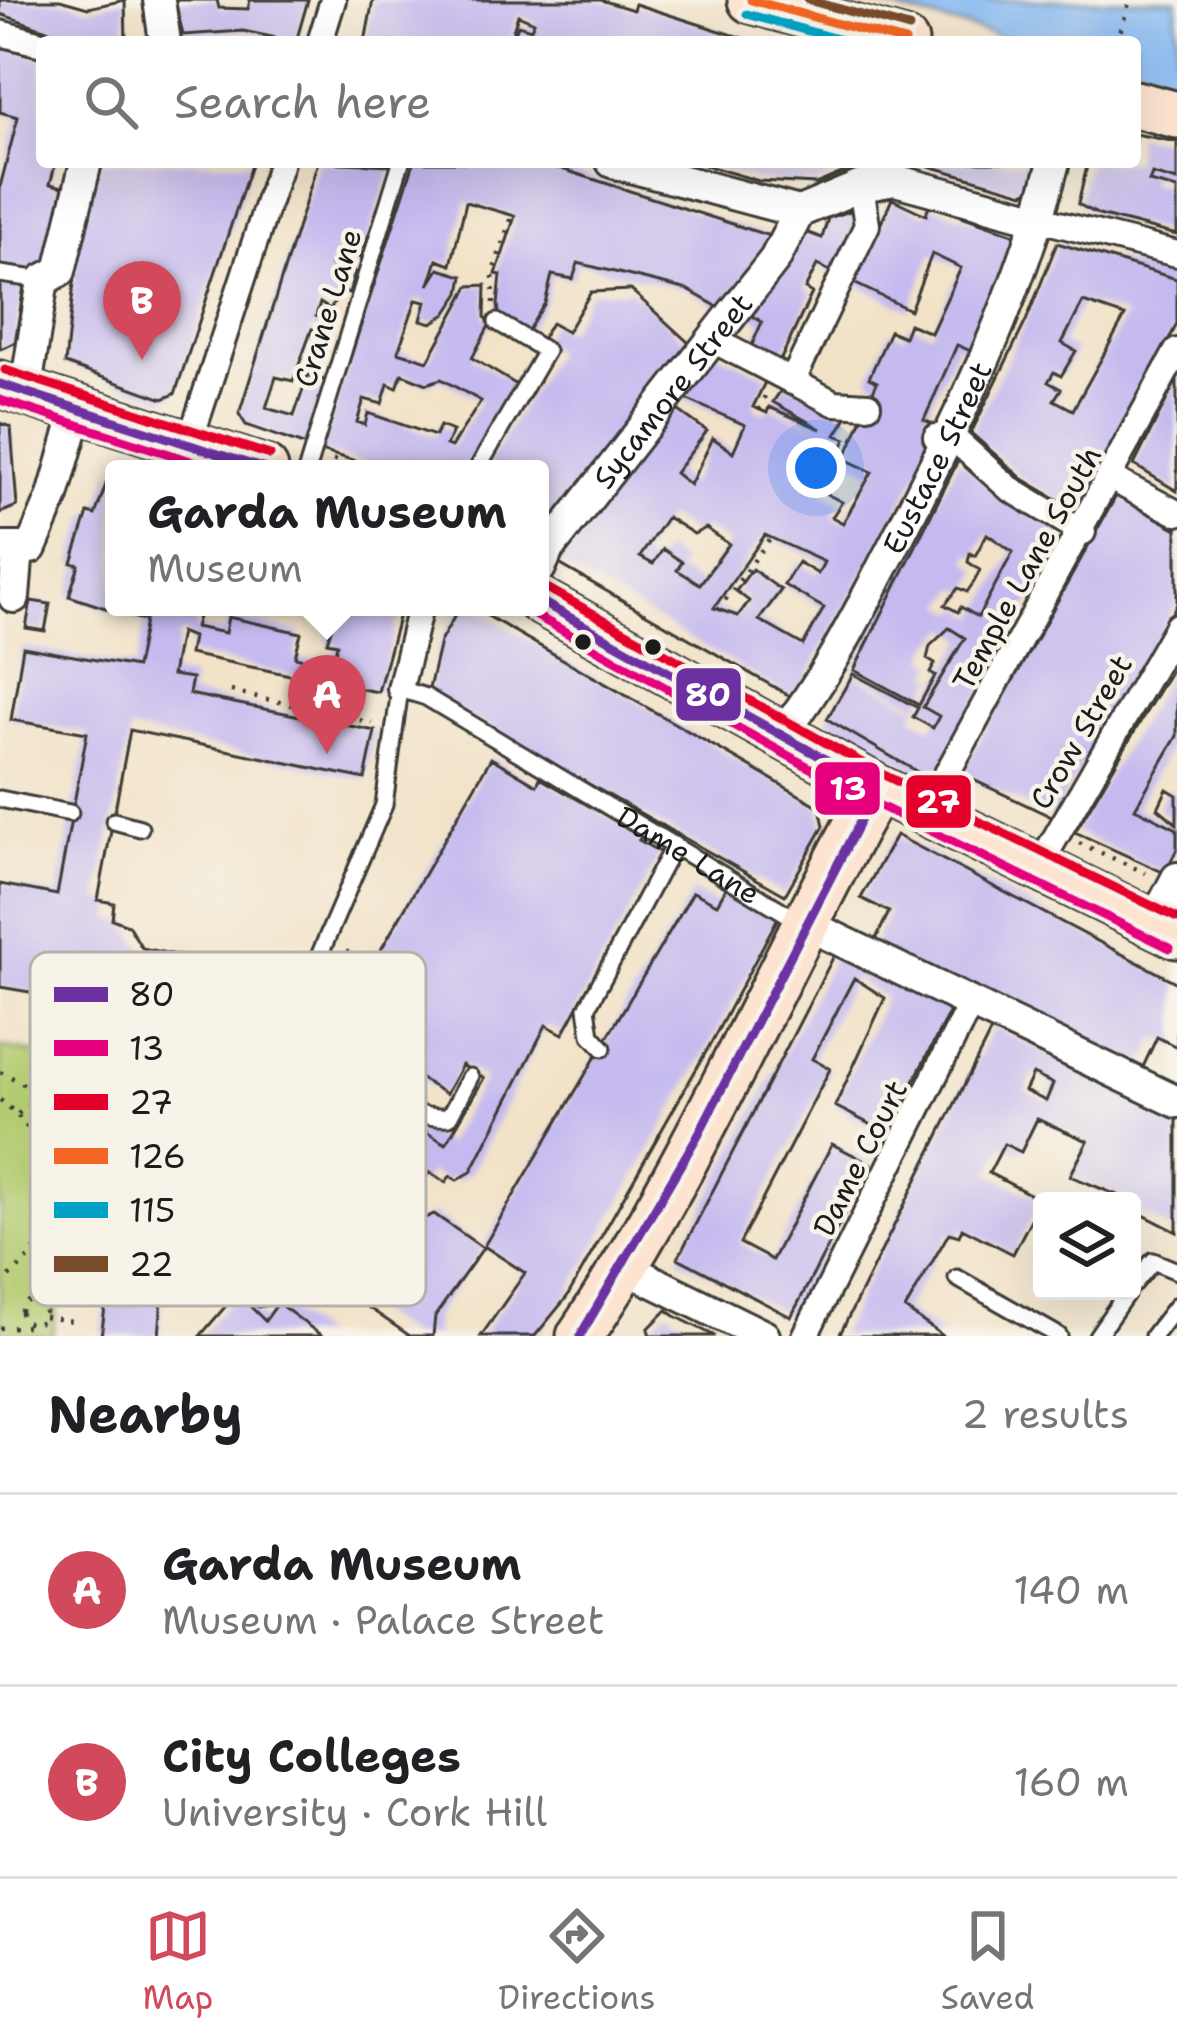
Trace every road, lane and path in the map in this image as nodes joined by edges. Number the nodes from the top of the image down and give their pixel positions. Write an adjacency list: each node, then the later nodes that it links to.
1 (159, 0): 6 (street)
2 (334, 0): 7 (street)
3 (751, 0): 8 (main road)
4 (1130, 0): 9 (path)
5 (0, 33): 10 (street)
6 (164, 36)
7 (322, 36)
8 (883, 36)
9 (1119, 36)
10 (36, 42)
11 (1141, 106): 12 (main road)
12 (1177, 115)
13 (85, 168): 24 (street)
14 (278, 168): 35 (street)
15 (399, 168): 37 (lane, Crane Lane)
16 (635, 168): 19 (street)
17 (1052, 168): 21 (street, Eustace Street)
18 (861, 186): 19 (street); 21 (street); 28 (street)
19 (799, 212): 26 (street, Sycamore Street)
20 (512, 215): 25 (path)
21 (1039, 219): 22 (street); 34 (street, Eustace Street)
22 (1177, 254)
23 (0, 274): 24 (lane)
24 (44, 280): 29 (street)
25 (497, 322): 38 (lane)
26 (711, 339): 28 (street); 44 (street, Sycamore Street)
27 (1177, 351): 39 (street, Temple Lane South)
28 (792, 382): 32 (street)
29 (13, 386): 31 (main road)
30 (767, 393): 33 (path)
31 (79, 405): 35 (main road); 43 (street)
32 (868, 405)
33 (760, 410)
34 (943, 436): 41 (street); 53 (street, Eustace Street)
35 (190, 441): 36 (main road)
36 (238, 460)
37 (310, 460)
38 (482, 460)
39 (1112, 479): 40 (street); 41 (street, Temple Lane South)
40 (1177, 514)
41 (1083, 532): 56 (street, Temple Lane South)
42 (771, 537): 47 (path)
43 (16, 548): 45 (street)
44 (549, 549)
45 (14, 597)
46 (549, 606): 53 (main road)
47 (718, 610)
48 (418, 616): 50 (street)
49 (1177, 626): 61 (street, Crow Street)
50 (400, 689): 52 (lane); 60 (lane, Dame Lane)
51 (231, 691): 52 (path)
52 (391, 728): 65 (lane)
53 (780, 737): 54 (main road)
54 (877, 788): 56 (main road); 63 (main road)
55 (0, 799): 57 (lane)
56 (926, 812): 61 (main road)
57 (70, 813)
58 (114, 821): 59 (lane)
59 (140, 828)
60 (674, 844): 63 (lane, Dame Lane); 69 (lane)
61 (1038, 868): 64 (main road)
62 (1177, 878): 64 (street)
63 (802, 922): 68 (street, Dame Lane); 80 (main road)
64 (1165, 929)
65 (326, 936): 66 (lane); 67 (path)
66 (319, 952)
67 (347, 952)
68 (969, 1006): 75 (street, Dame Lane); 95 (street, Dame Court)
69 (603, 1048)
70 (0, 1072): 72 (path)
71 (470, 1077): 77 (lane)
72 (30, 1091)
73 (0, 1100): 76 (path)
74 (30, 1102): 76 (path)
75 (1177, 1102)
76 (19, 1114): 78 (path)
77 (426, 1120)
78 (30, 1127)
79 (30, 1258): 84 (path)
80 (618, 1263): 93 (main road); 94 (street)
81 (1177, 1271): 82 (lane)
82 (1141, 1276)
83 (957, 1278): 96 (lane)
84 (0, 1283)
85 (1122, 1300): 97 (lane)
86 (30, 1305): 91 (path)
87 (1177, 1305): 98 (lane)
88 (39, 1306): 89 (path)
89 (44, 1317): 90 (path); 91 (path)
90 (79, 1322)
91 (37, 1324): 92 (path)
92 (0, 1328)
93 (580, 1336)
94 (764, 1336)
95 (805, 1336)
96 (1059, 1336)
97 (1097, 1336)
98 (1153, 1336)

